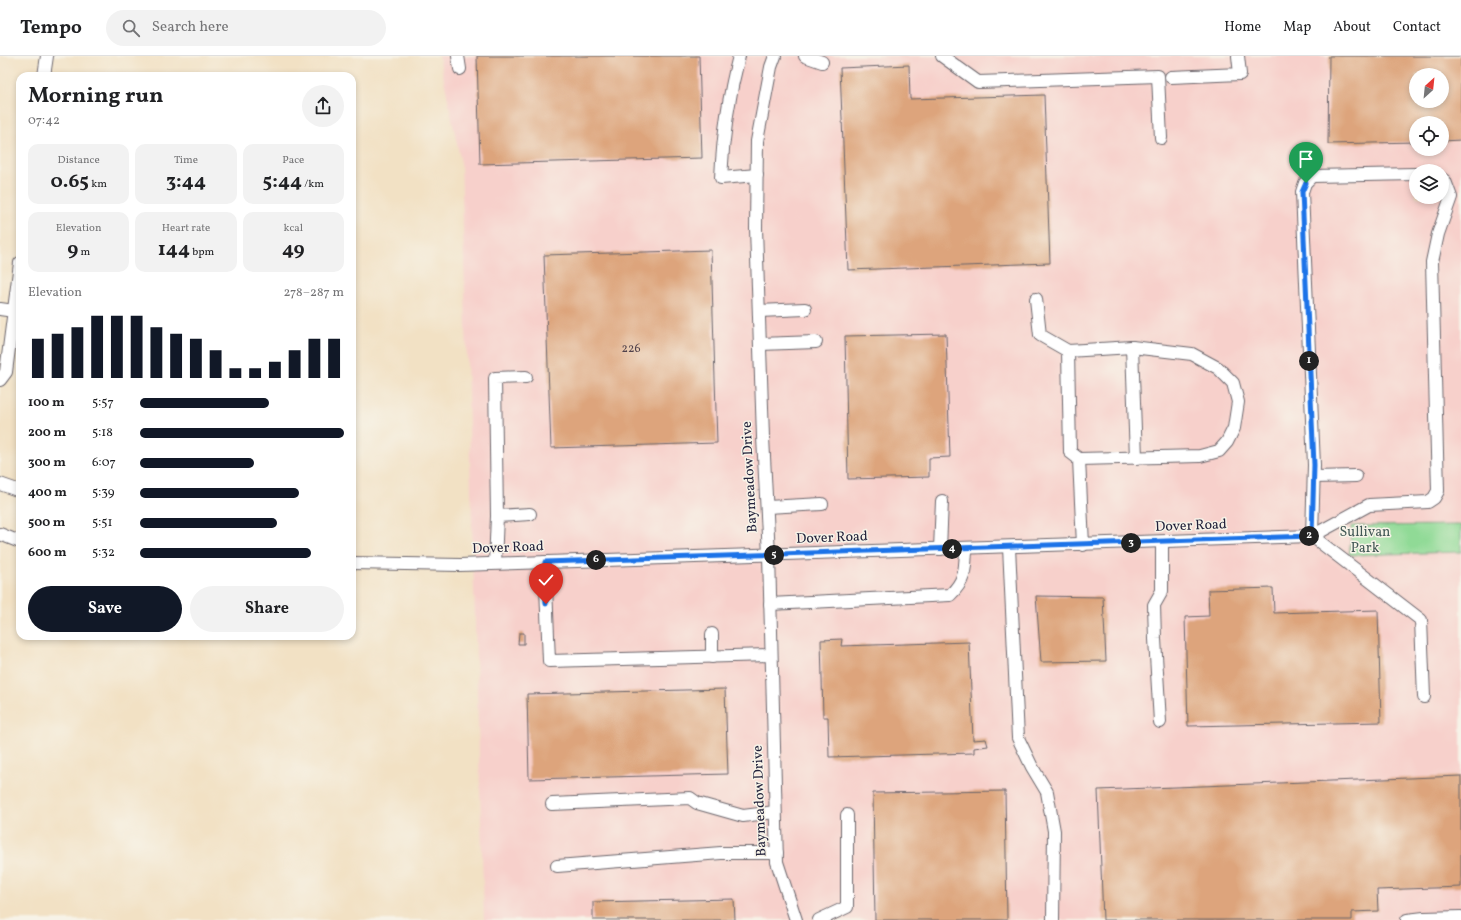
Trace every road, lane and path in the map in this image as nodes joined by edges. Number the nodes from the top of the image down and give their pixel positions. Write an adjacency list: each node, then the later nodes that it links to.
1 (47, 56): 10 (street)
2 (458, 56): 9 (street)
3 (739, 56): 14 (street)
4 (775, 56): 14 (street, Baymeadow Drive)
5 (805, 56): 8 (street)
6 (942, 56): 12 (street)
7 (1238, 56): 11 (street)
8 (822, 62)
9 (460, 69)
10 (45, 72)
11 (1172, 77)
12 (1161, 138)
13 (1409, 174): 33 (street)
14 (757, 175): 23 (street, Baymeadow Drive)
15 (1449, 192): 16 (street)
16 (1449, 203)
17 (1449, 204): 42 (street)
18 (1036, 299): 27 (street)
19 (16, 300): 22 (street)
20 (0, 309): 22 (street)
21 (805, 309): 23 (street)
22 (14, 311): 29 (street)
23 (759, 311): 25 (street, Baymeadow Drive)
24 (816, 342): 25 (street)
25 (760, 344): 38 (street, Baymeadow Drive)
26 (1132, 347): 27 (street); 30 (street); 30 (street)
27 (1068, 351): 31 (street)
28 (526, 377): 40 (street)
29 (0, 380)
30 (1136, 458): 31 (street)
31 (1079, 459): 45 (street)
32 (1356, 476): 33 (street)
33 (1314, 477): 42 (street)
34 (0, 484): 35 (street)
35 (16, 490)
36 (942, 501): 48 (street)
37 (822, 504): 38 (street)
38 (767, 507): 49 (street, Baymeadow Drive)
39 (530, 514): 40 (street)
40 (498, 516): 51 (street)
41 (0, 534): 43 (street)
42 (1312, 536): 44 (street, Dover Road); 57 (street)
43 (16, 540)
44 (1162, 542): 45 (street, Dover Road); 58 (street)
45 (1083, 544): 46 (street, Dover Road)
46 (1009, 547): 47 (street, Dover Road); 67 (street)
47 (966, 548): 48 (street, Dover Road); 53 (street)
48 (940, 549): 49 (street, Dover Road)
49 (769, 555): 50 (street, Dover Road); 53 (street, Baymeadow Drive)
50 (545, 562): 51 (street, Dover Road); 56 (street)
51 (495, 563): 52 (street, Dover Road)
52 (356, 564)
53 (770, 604): 55 (street, Baymeadow Drive)
54 (712, 634): 56 (street)
55 (771, 655): 56 (street); 60 (street, Baymeadow Drive)
56 (712, 657)
57 (1424, 697)
58 (1160, 722)
59 (552, 804): 60 (street)
60 (775, 812): 62 (street, Baymeadow Drive)
61 (848, 815): 66 (street)
62 (777, 853): 63 (street); 65 (street, Baymeadow Drive)
63 (557, 866)
64 (1461, 917): 68 (street)
65 (796, 920)
66 (819, 920)
67 (1053, 920)
68 (1407, 920)

